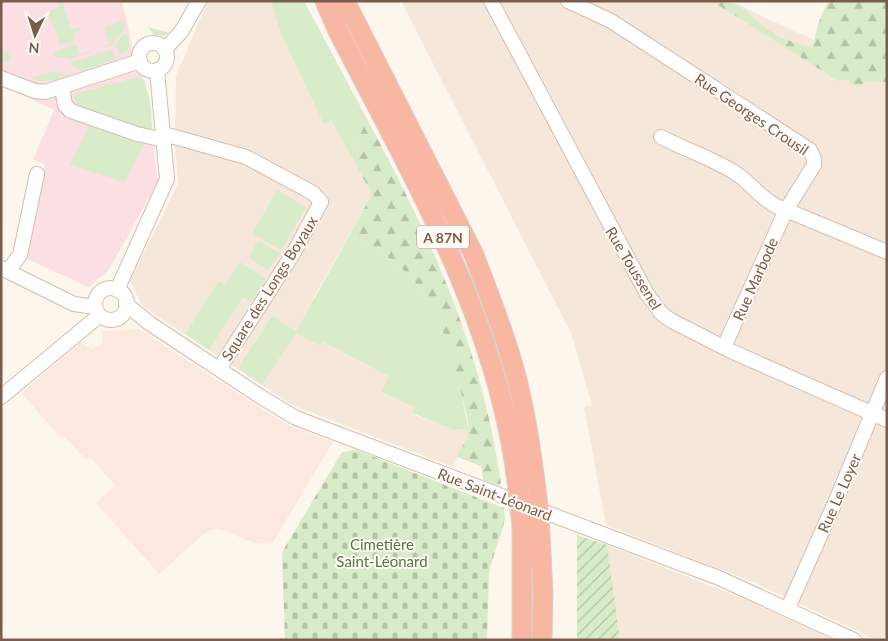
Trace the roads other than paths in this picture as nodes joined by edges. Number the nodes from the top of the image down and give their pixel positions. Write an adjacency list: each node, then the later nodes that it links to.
1 (198, 1): 7 (street)
2 (315, 1): 12 (highway)
3 (325, 1): 12 (highway, A 87N)
4 (345, 1): 30 (highway, A 87N, bridge)
5 (491, 1): 22 (street, Rue Toussenel)
6 (568, 1): 16 (street, Rue Georges Crousil)
7 (165, 49): 8 (street); 9 (street)
8 (140, 61): 9 (street); 11 (street)
9 (157, 70): 13 (street)
10 (1, 78): 11 (street)
11 (62, 88): 13 (street)
12 (370, 94): 29 (highway, A 87N, bridge)
13 (164, 137): 19 (street); 23 (street, Square des Longs Boyaux)
14 (661, 137): 16 (street)
15 (37, 174): 18 (street)
16 (786, 210): 17 (street); 22 (street, Rue Marbode)
17 (887, 252)
18 (5, 270): 20 (street)
19 (117, 290): 20 (street); 21 (street)
20 (98, 306): 21 (street); 25 (street)
21 (124, 309): 23 (street, Rue Saint-Léonard)
22 (724, 348): 26 (street, Rue Toussenel)
23 (219, 369): 28 (street, Rue Saint-Léonard)
24 (887, 378): 26 (street, Rue Le Loyer)
25 (1, 397)
26 (872, 414): 27 (street, Rue Toussenel); 28 (street, Rue Le Loyer)
27 (887, 420)
28 (788, 608): 31 (street, Rue Saint-Léonard)
29 (522, 640)
30 (542, 640)
31 (854, 640)

